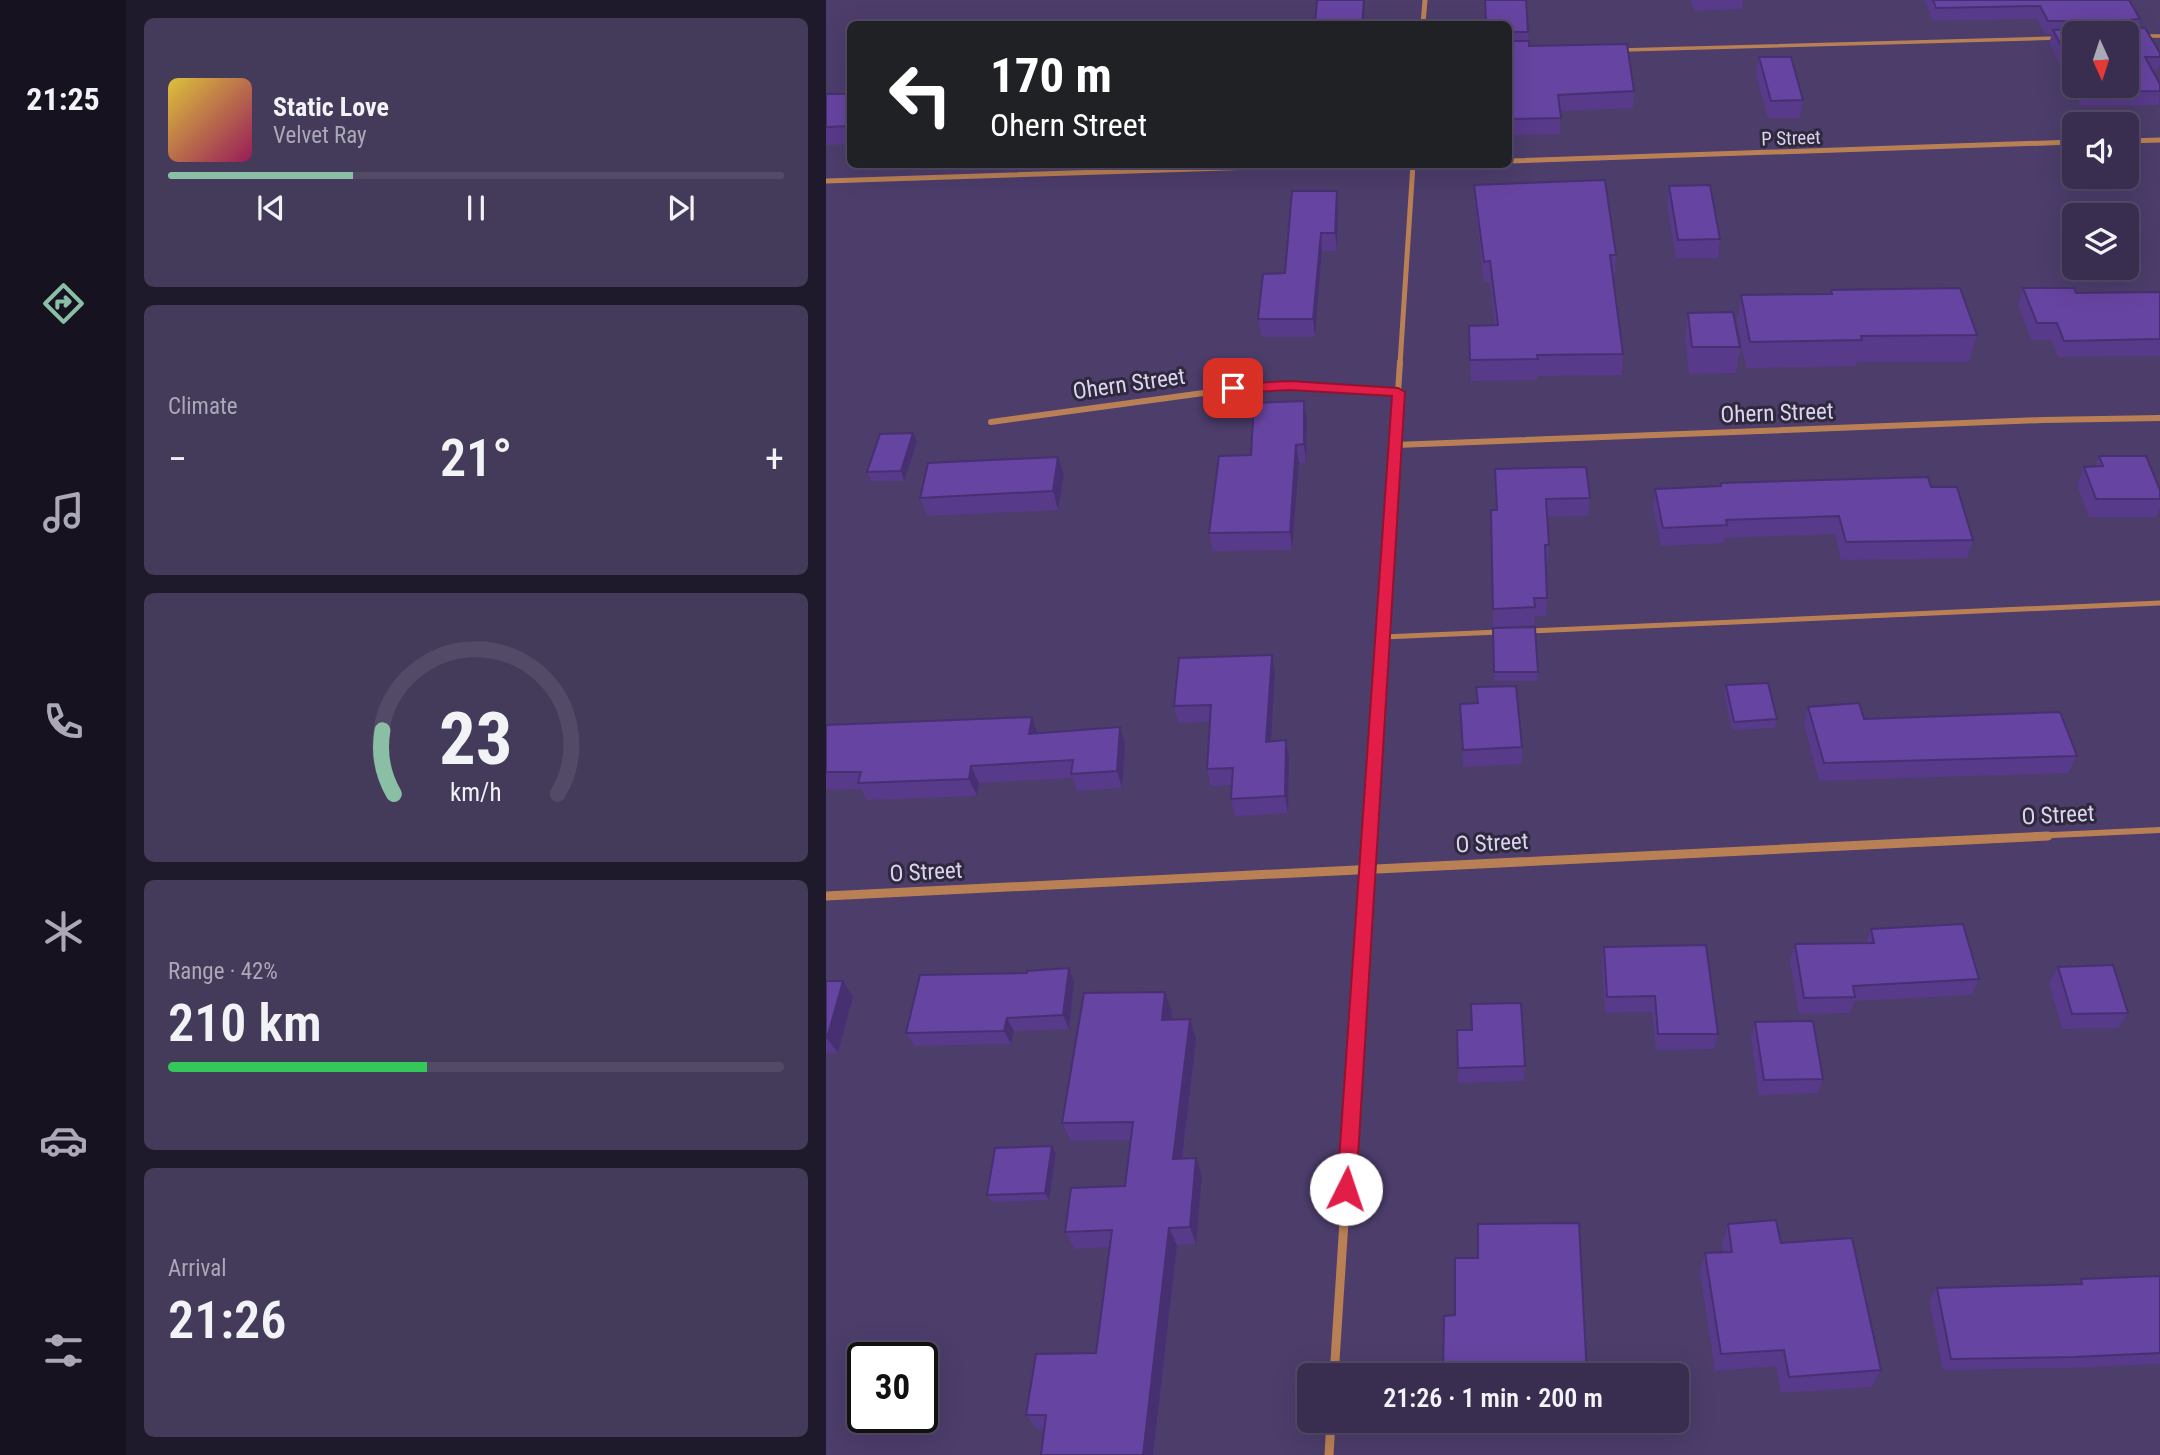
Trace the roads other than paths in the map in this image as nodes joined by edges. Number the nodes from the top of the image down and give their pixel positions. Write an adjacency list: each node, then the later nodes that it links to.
1 (1425, 0): 2 (street)
2 (1423, 21)
3 (2139, 36): 4 (lane)
4 (2160, 36)
5 (2060, 38): 6 (lane)
6 (1619, 50)
7 (2160, 140): 8 (street)
8 (2139, 141)
9 (2062, 142): 10 (street, P Street)
10 (1512, 161)
11 (1228, 168): 13 (street)
12 (1413, 168): 14 (street)
13 (826, 181)
14 (1398, 392): 16 (street, Ohern Street); 17 (street)
15 (2160, 418): 17 (street, Ohern Street)
16 (991, 422)
17 (1395, 445): 21 (street)
18 (2160, 603): 19 (lane)
19 (1521, 631)
20 (1508, 632): 21 (lane)
21 (1383, 637): 23 (street)
22 (2160, 830): 23 (street, O Street)
23 (1368, 868): 24 (street, O Street); 25 (street)
24 (826, 897)
25 (1335, 1363)
26 (1330, 1433): 27 (street)
27 (1329, 1455)

